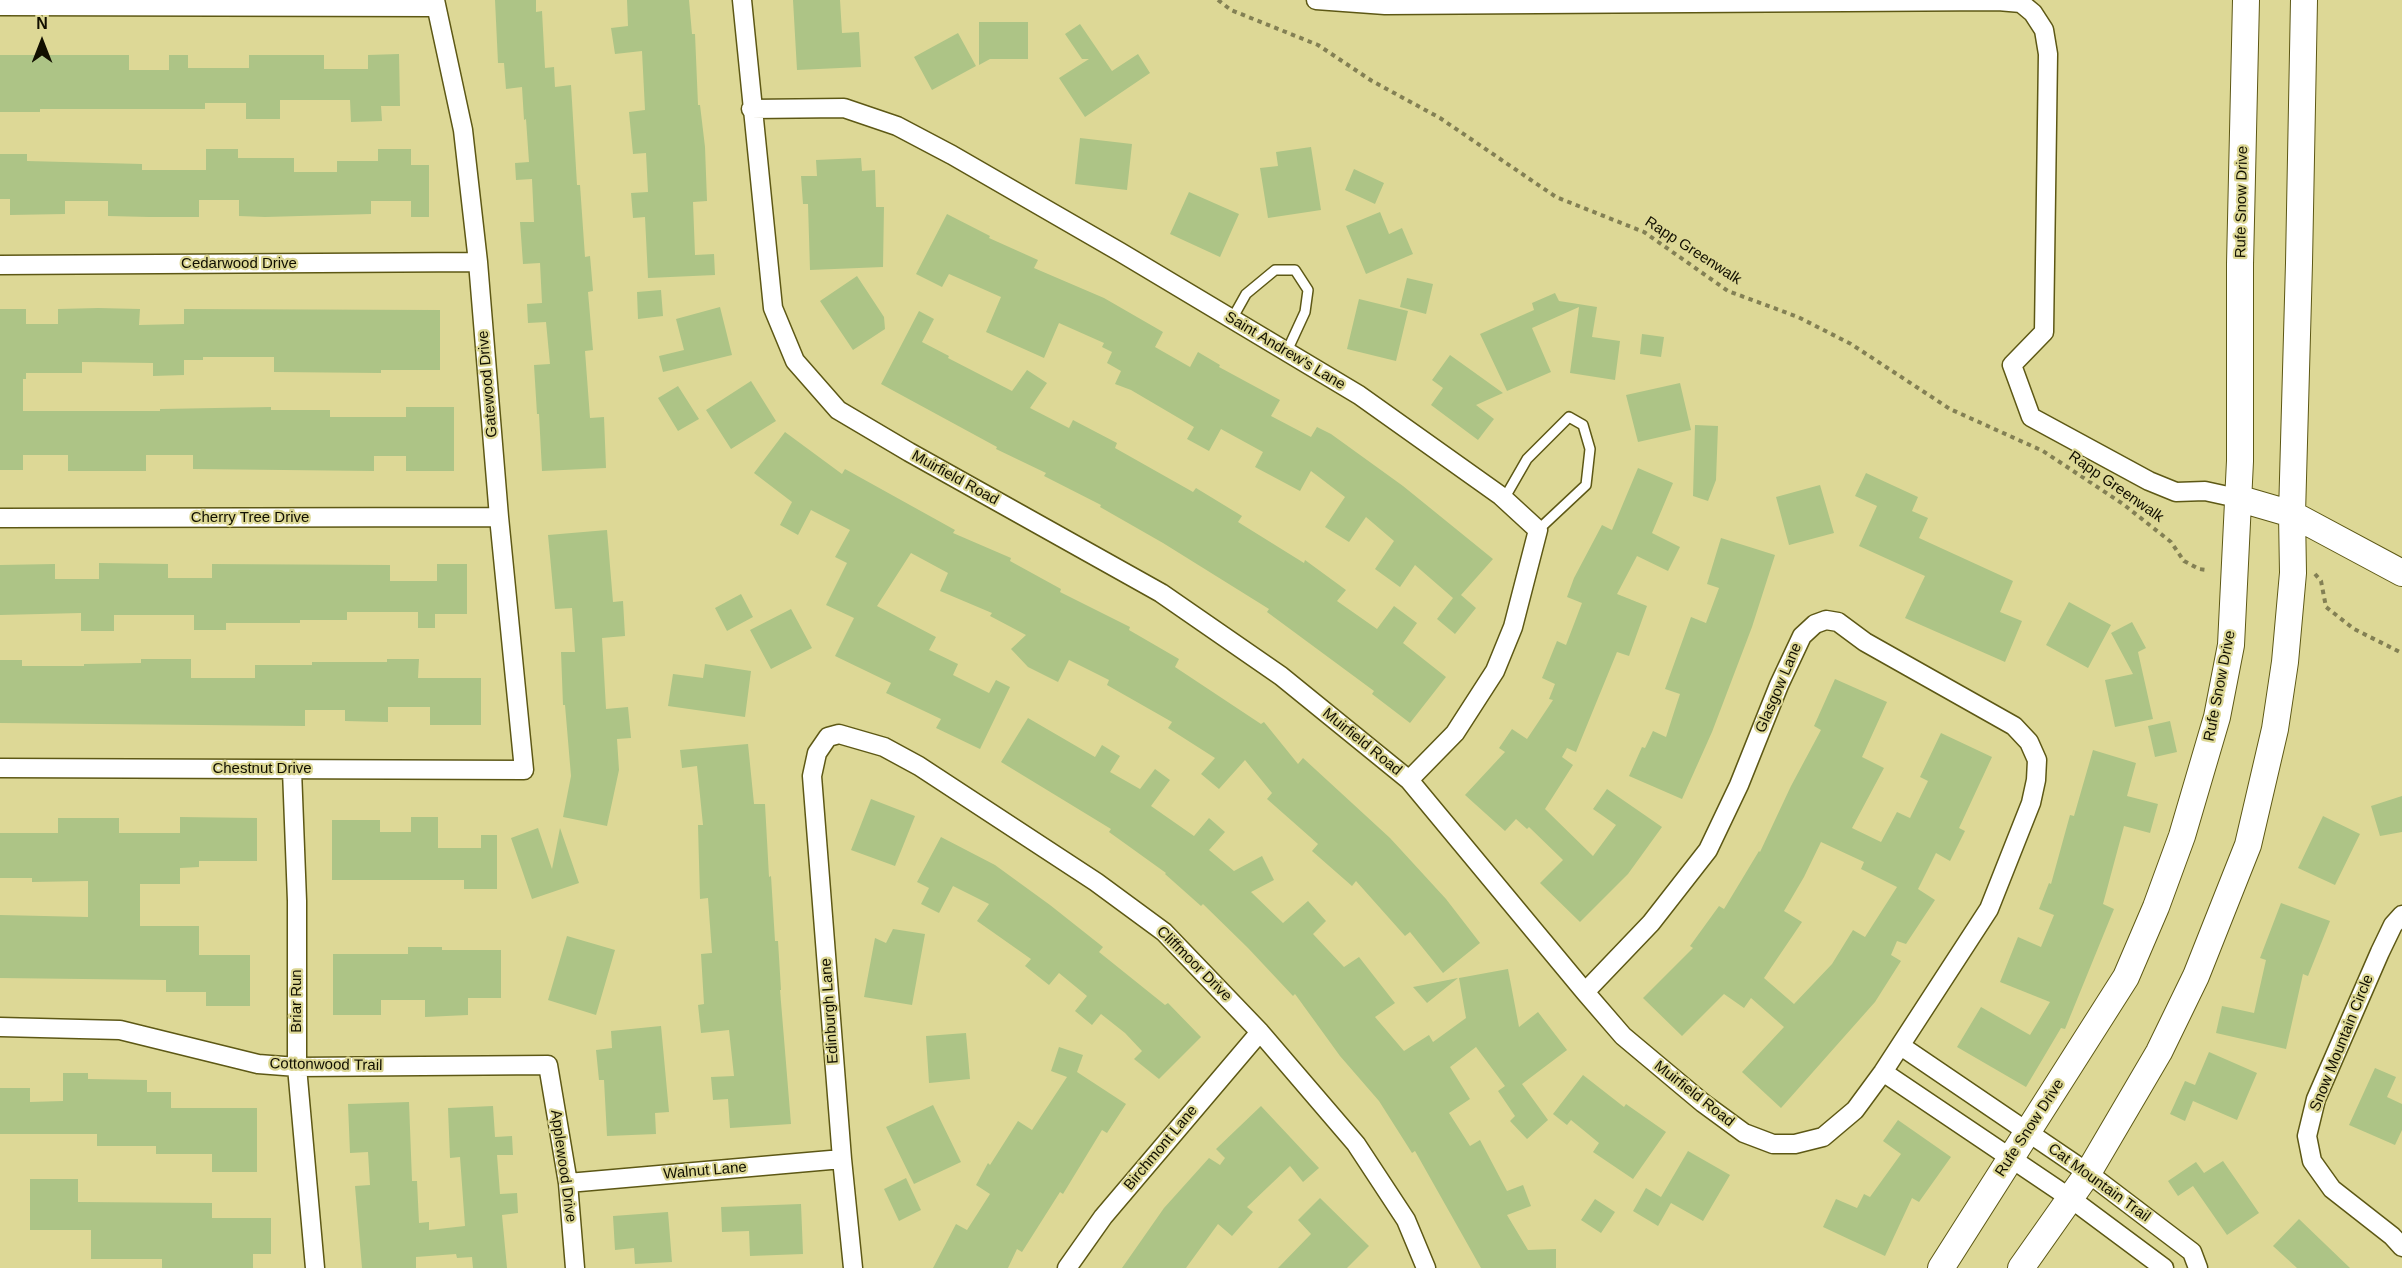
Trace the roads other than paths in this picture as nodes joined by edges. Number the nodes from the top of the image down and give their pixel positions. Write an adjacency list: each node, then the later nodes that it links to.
1 (742, 0): 7 (street, Muirfield Road)
2 (1316, 0): 12 (street)
3 (2246, 0): 12 (main road, Rufe Snow Drive)
4 (2304, 0): 14 (main road)
5 (435, 3): 6 (street); 8 (street, Gatewood Drive)
6 (0, 6)
7 (751, 109): 10 (street, Saint Andrew's Lane); 23 (street, Muirfield Road)
8 (478, 262): 9 (street, Cedarwood Drive); 15 (street, Gatewood Drive)
9 (0, 265)
10 (1232, 318): 11 (street, Saint Andrew's Lane); 11 (lane)
11 (1287, 351): 13 (street, Saint Andrew's Lane)
12 (2237, 498): 14 (main road); 33 (main road, Rufe Snow Drive)
13 (1504, 499): 17 (street, Saint Andrew's Lane); 17 (lane)
14 (2292, 514): 18 (main road); 36 (main road)
15 (499, 517): 16 (street, Cherry Tree Drive); 22 (street, Gatewood Drive)
16 (0, 518)
17 (1538, 530): 23 (street)
18 (2402, 573)
19 (817, 753): 28 (street, Cliffmoor Drive); 35 (street, Edinburgh Lane)
20 (0, 768): 21 (street, Chestnut Drive)
21 (292, 770): 22 (street, Chestnut Drive); 31 (street, Briar Run)
22 (524, 770)
23 (1409, 780): 26 (street, Muirfield Road)
24 (2036, 780): 26 (street, Glasgow Lane); 29 (street, Muirfield Road)
25 (2402, 915): 39 (street, Snow Mountain Circle)
26 (1585, 992): 32 (street, Muirfield Road)
27 (0, 1027): 31 (street, Cottonwood Trail)
28 (1260, 1032): 43 (street, Birchmont Lane); 44 (street, Cliffmoor Drive)
29 (1901, 1046): 32 (street, Muirfield Road); 33 (street, Cat Mountain Trail)
30 (548, 1065): 31 (street, Cottonwood Trail); 37 (street, Applewood Drive)
31 (297, 1066): 40 (street, Briar Run)
32 (1883, 1072): 34 (street, Cat Mountain Trail)
33 (2027, 1133): 34 (main road, Rufe Snow Drive); 36 (street, Cat Mountain Trail)
34 (2011, 1157): 38 (street, Cat Mountain Trail); 45 (main road, Rufe Snow Drive)
35 (842, 1159): 37 (street, Walnut Lane); 42 (street, Edinburgh Lane)
36 (2088, 1173): 38 (main road); 48 (street, Cat Mountain Trail)
37 (568, 1183): 41 (street, Applewood Drive)
38 (2070, 1198): 46 (main road); 47 (street, Cat Mountain Trail)
39 (2402, 1247)
40 (315, 1268)
41 (574, 1268)
42 (853, 1268)
43 (1067, 1268)
44 (1426, 1268)
45 (1941, 1268)
46 (2021, 1268)
47 (2164, 1268)
48 (2198, 1268)

